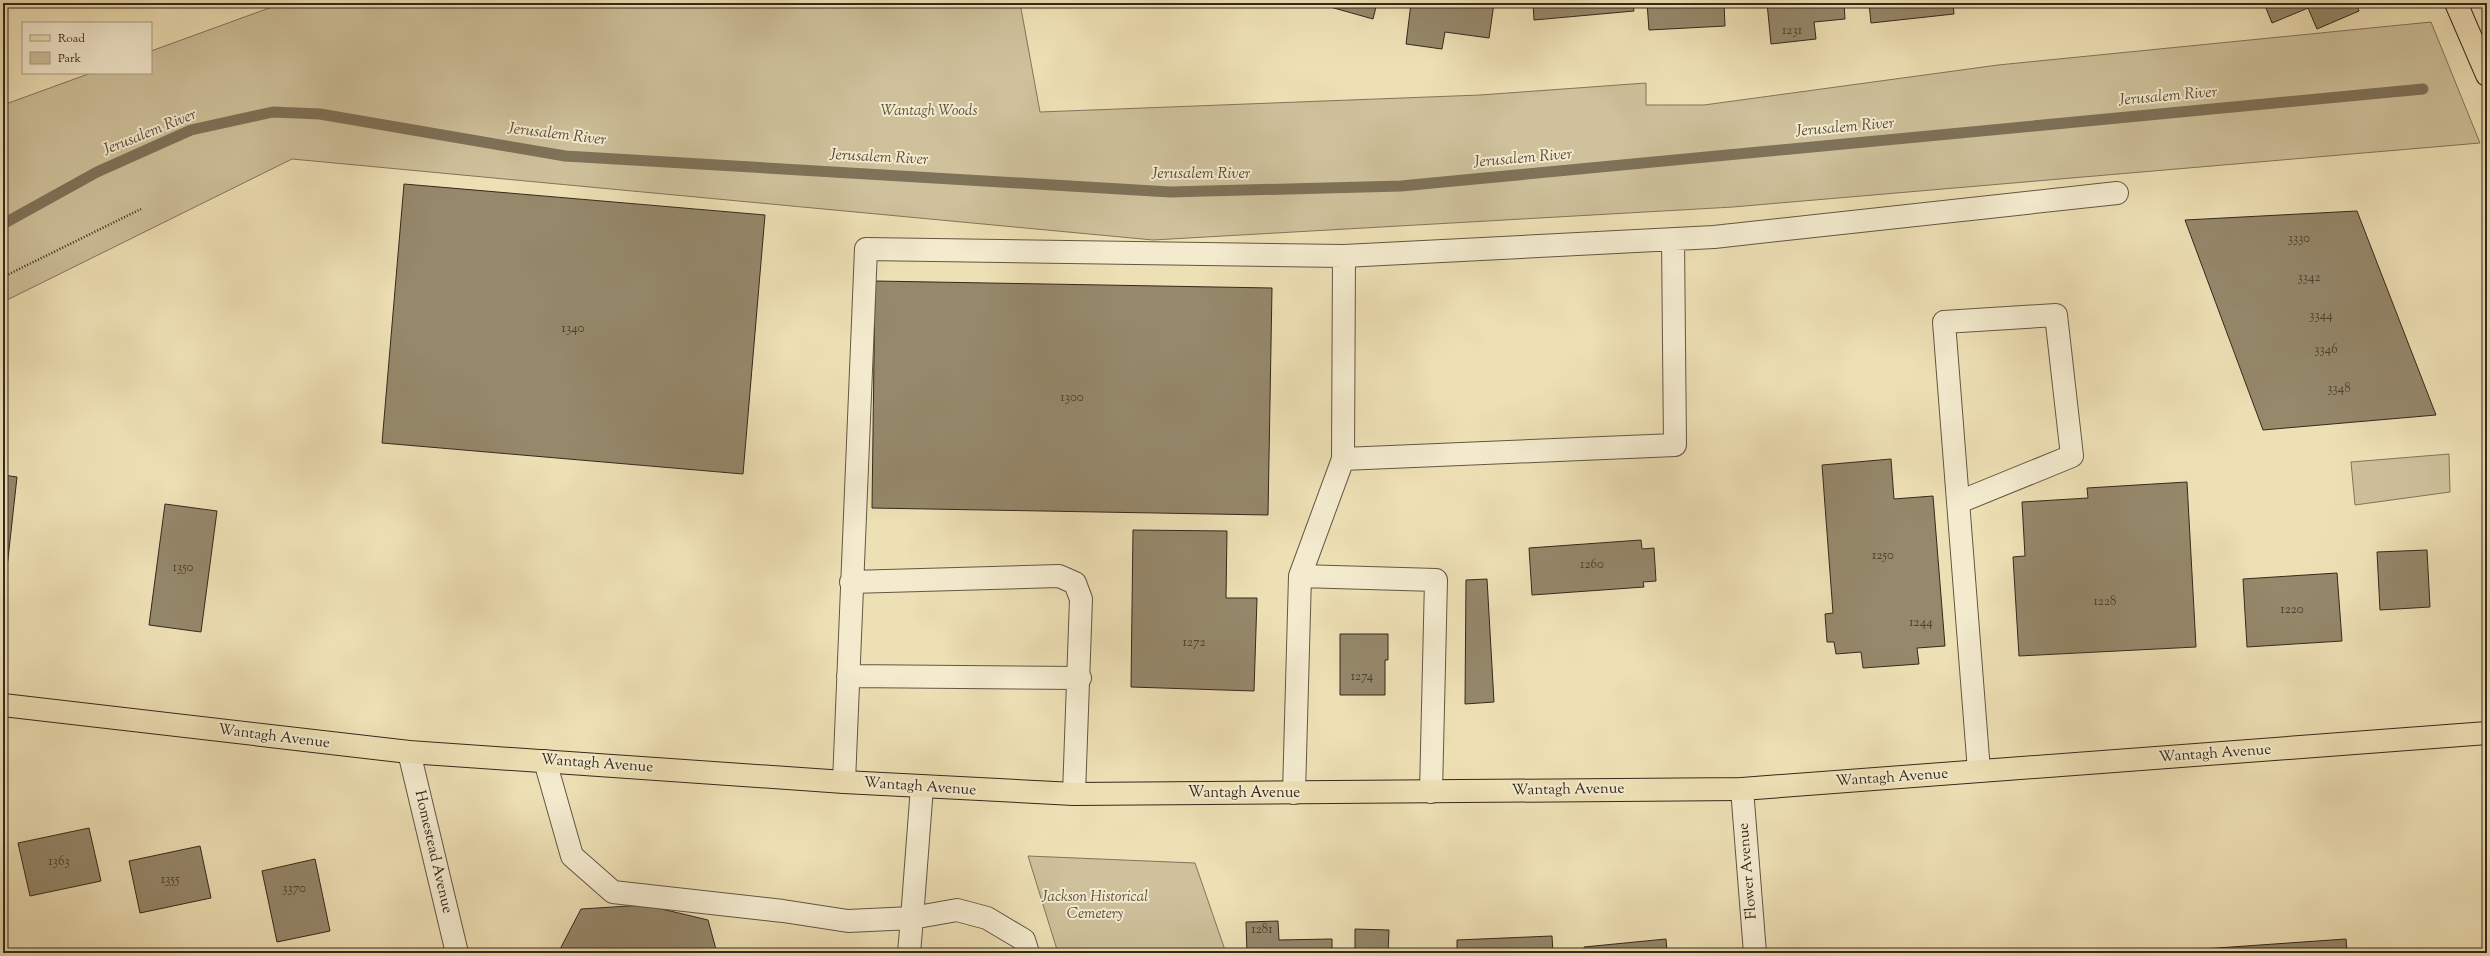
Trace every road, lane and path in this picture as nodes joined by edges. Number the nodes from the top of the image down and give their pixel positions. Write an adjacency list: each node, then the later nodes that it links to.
1 (2456, 3): 2 (main road)
2 (2487, 75)
3 (2117, 193): 5 (street)
4 (141, 209): 7 (path)
5 (1674, 239): 6 (street); 8 (street)
6 (1344, 256): 8 (street); 11 (street)
7 (3, 278)
8 (1343, 459): 10 (street)
9 (1959, 502): 9 (street); 18 (street)
10 (1300, 576): 22 (street); 23 (street)
11 (851, 582): 12 (street); 13 (street)
12 (848, 676): 13 (street); 19 (street)
13 (1080, 678): 24 (street)
14 (3, 705): 16 (main road, Wantagh Avenue)
15 (2487, 733): 18 (main road, Wantagh Avenue)
16 (409, 752): 17 (main road, Wantagh Avenue); 26 (street, Homestead Avenue)
17 (545, 761): 19 (main road, Wantagh Avenue); 25 (street)
18 (1979, 771): 21 (main road, Wantagh Avenue)
19 (844, 782): 20 (main road, Wantagh Avenue)
20 (922, 787): 24 (main road, Wantagh Avenue); 25 (street)
21 (1742, 789): 22 (main road, Wantagh Avenue); 29 (street, Flower Avenue)
22 (1431, 792): 23 (main road, Wantagh Avenue)
23 (1294, 793): 24 (main road, Wantagh Avenue)
24 (1074, 794)
25 (912, 918): 27 (street); 28 (street)
26 (457, 953)
27 (909, 953)
28 (1028, 953)
29 (1755, 953)

